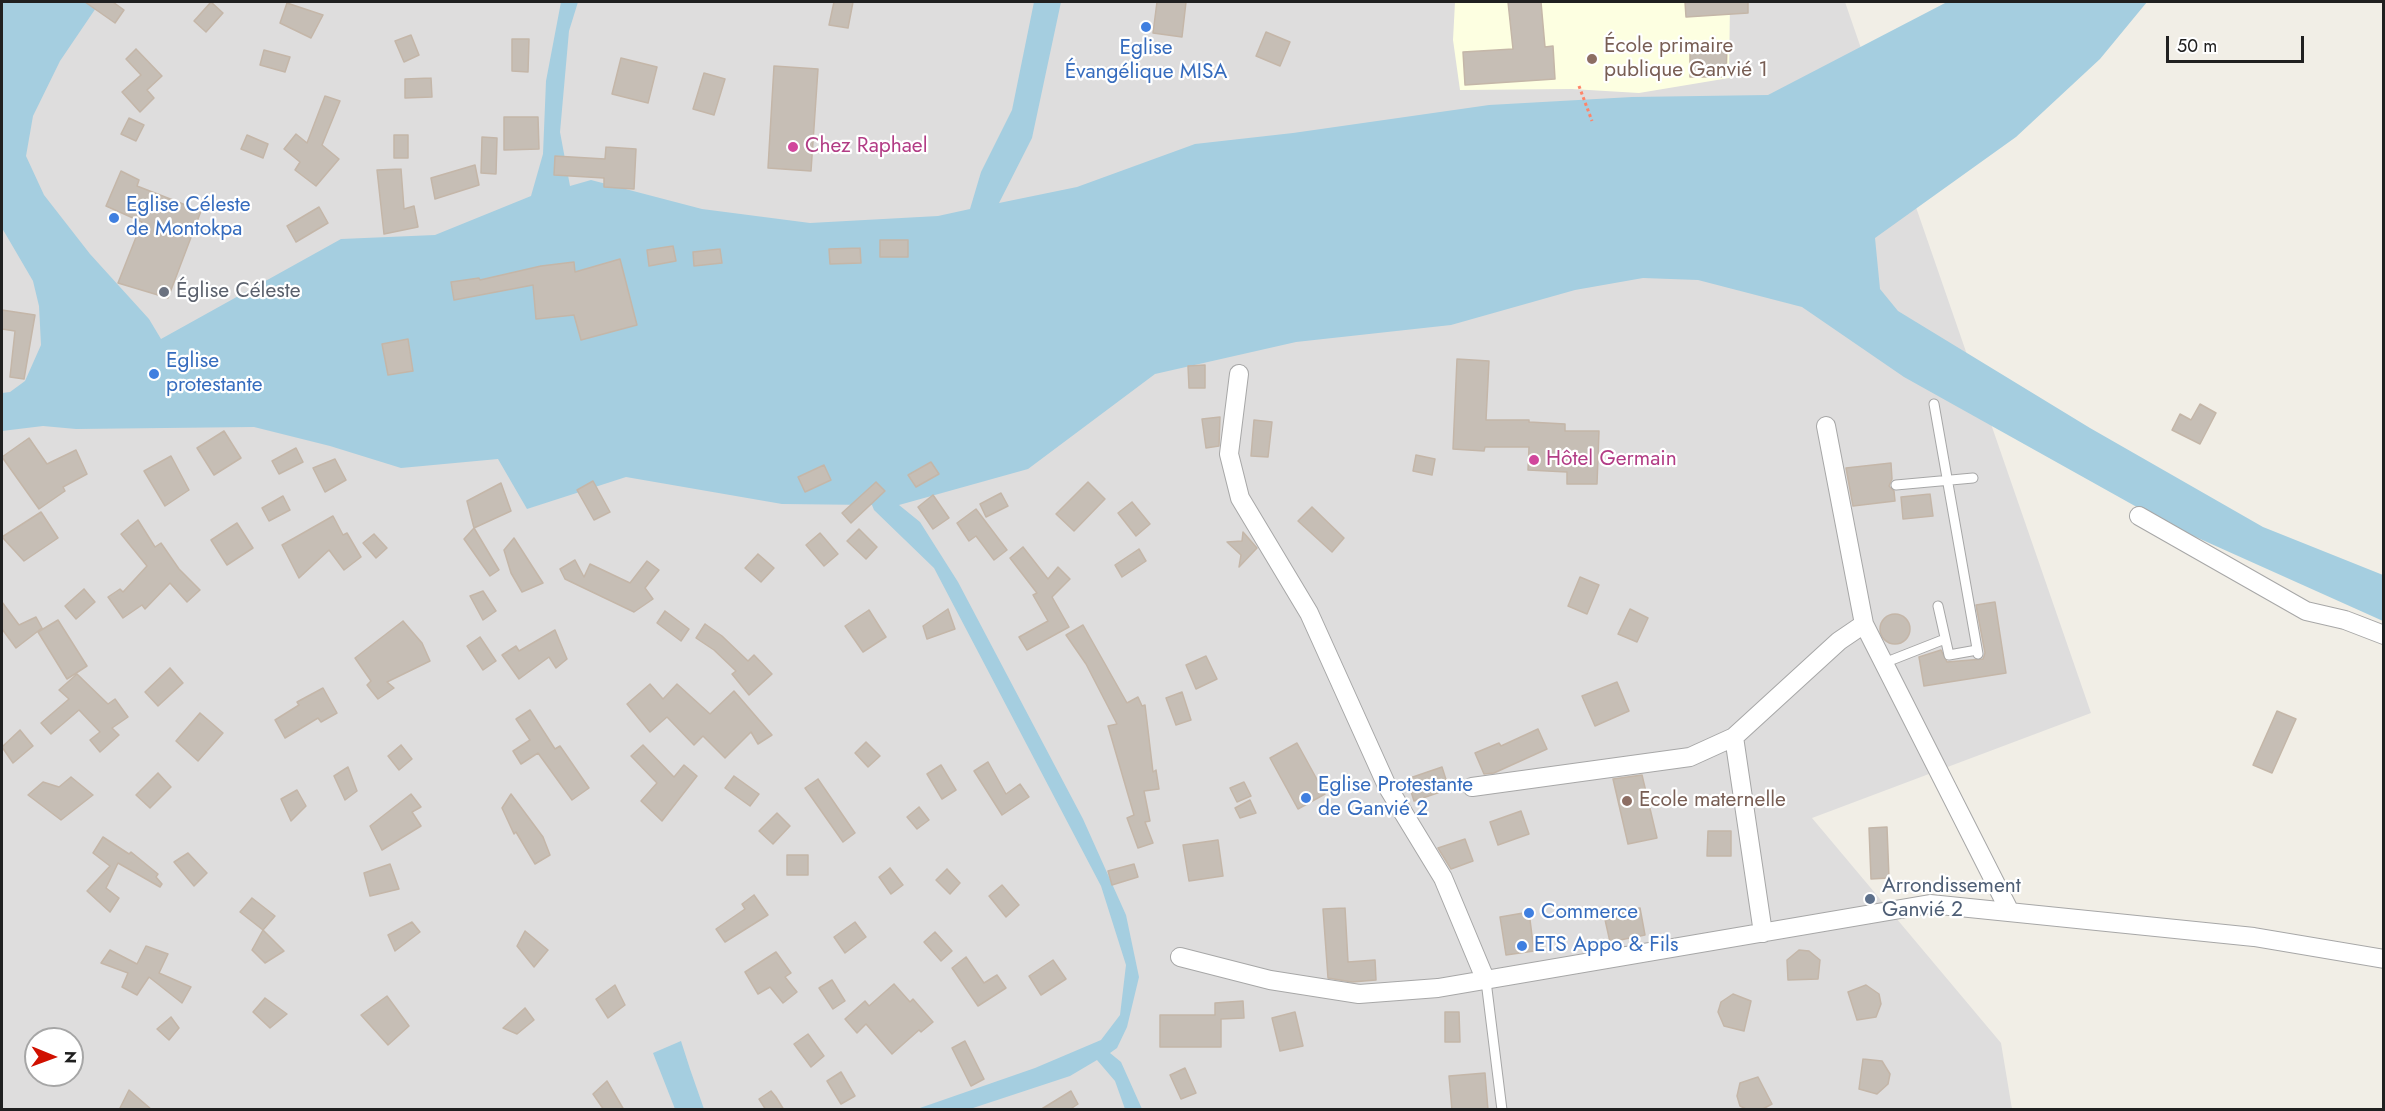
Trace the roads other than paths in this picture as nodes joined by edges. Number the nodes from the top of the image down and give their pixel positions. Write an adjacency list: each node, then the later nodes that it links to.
1 (1239, 374): 19 (street)
2 (1934, 405): 5 (lane)
3 (1826, 426): 9 (street)
4 (1973, 478): 5 (lane)
5 (1947, 480): 6 (lane); 11 (lane)
6 (1896, 485)
7 (2139, 516): 10 (street)
8 (1938, 606): 11 (lane)
9 (1864, 624): 12 (street); 13 (street)
10 (2384, 635)
11 (1945, 639): 12 (lane)
12 (1884, 663): 15 (street)
13 (1734, 738): 14 (street); 16 (street)
14 (1473, 787)
15 (2010, 912): 16 (street); 18 (street)
16 (1763, 933): 19 (street)
17 (1180, 957): 19 (street)
18 (2384, 959)
19 (1486, 981): 20 (lane)
20 (1502, 1110)

